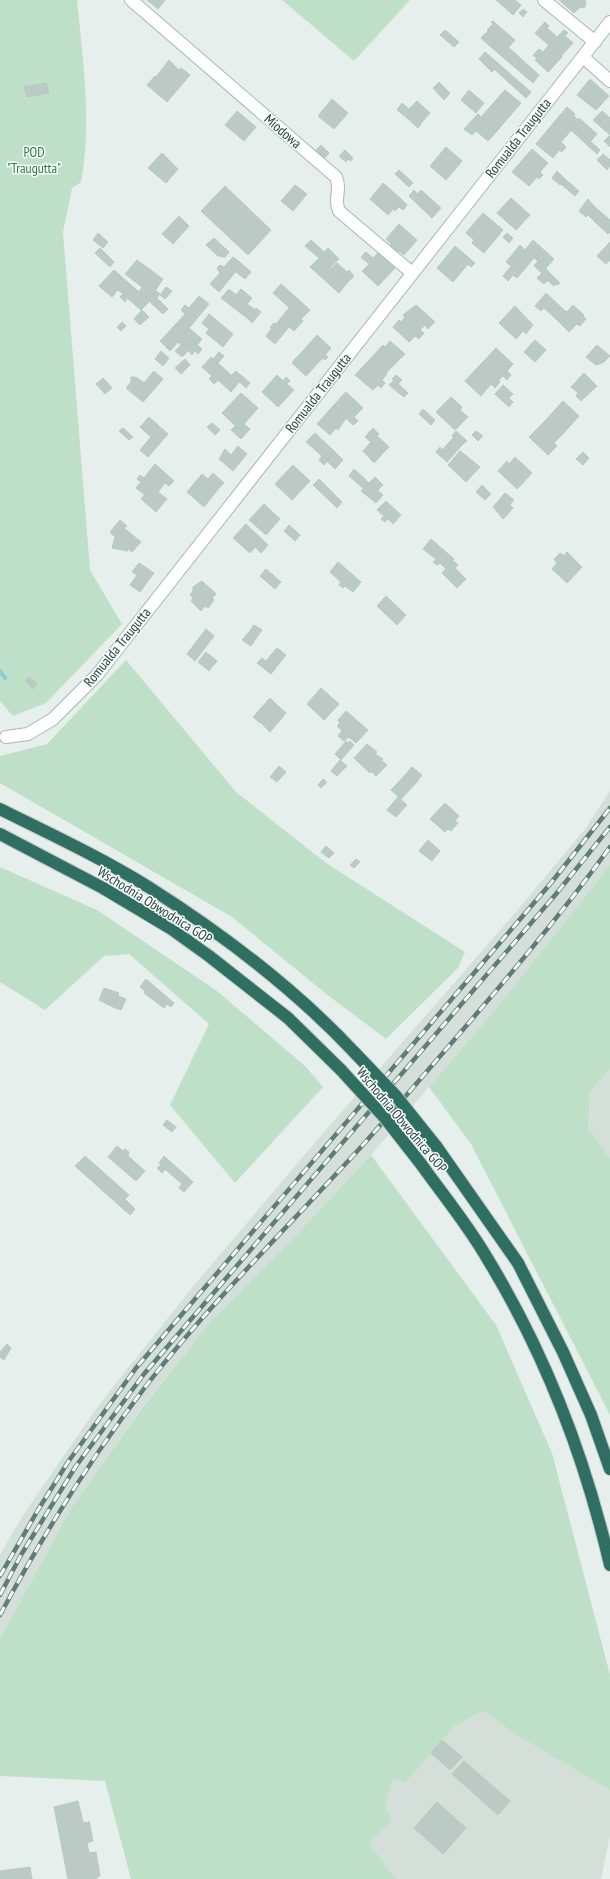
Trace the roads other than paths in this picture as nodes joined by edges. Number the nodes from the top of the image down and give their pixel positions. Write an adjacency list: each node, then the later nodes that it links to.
1 (131, 0): 7 (street, Miodowa)
2 (544, 0): 4 (street)
3 (610, 22): 4 (street, Romualda Traugutta)
4 (595, 42): 5 (street, Romualda Traugutta)
5 (582, 57): 6 (street); 7 (street, Romualda Traugutta)
6 (610, 81)
7 (412, 273): 8 (street, Romualda Traugutta)
8 (2, 736)
9 (0, 809): 11 (highway, Wschodnia Obwodnica GOP, bridge)
10 (0, 834): 12 (highway, Wschodnia Obwodnica GOP, bridge)
11 (610, 1469)
12 (610, 1565)

